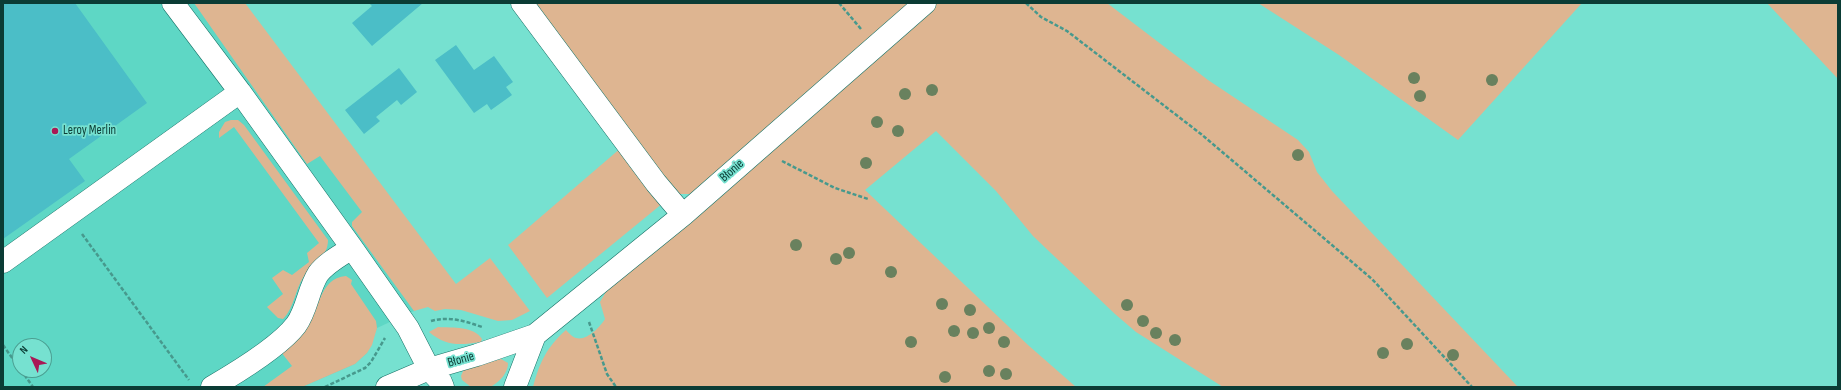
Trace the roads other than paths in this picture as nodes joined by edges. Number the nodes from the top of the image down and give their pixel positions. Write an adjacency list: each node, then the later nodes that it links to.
1 (173, 3): 4 (street)
2 (522, 3): 5 (street)
3 (925, 3): 5 (street, Błonie)
4 (240, 92): 6 (street); 7 (street)
5 (683, 215): 8 (street, Błonie)
6 (352, 248): 9 (street); 10 (street)
7 (3, 262)
8 (535, 335): 9 (street, Błonie); 13 (street, Błonie)
9 (429, 369): 11 (street, Błonie); 12 (street)
10 (212, 387)
11 (387, 387)
12 (443, 387)
13 (515, 387)

